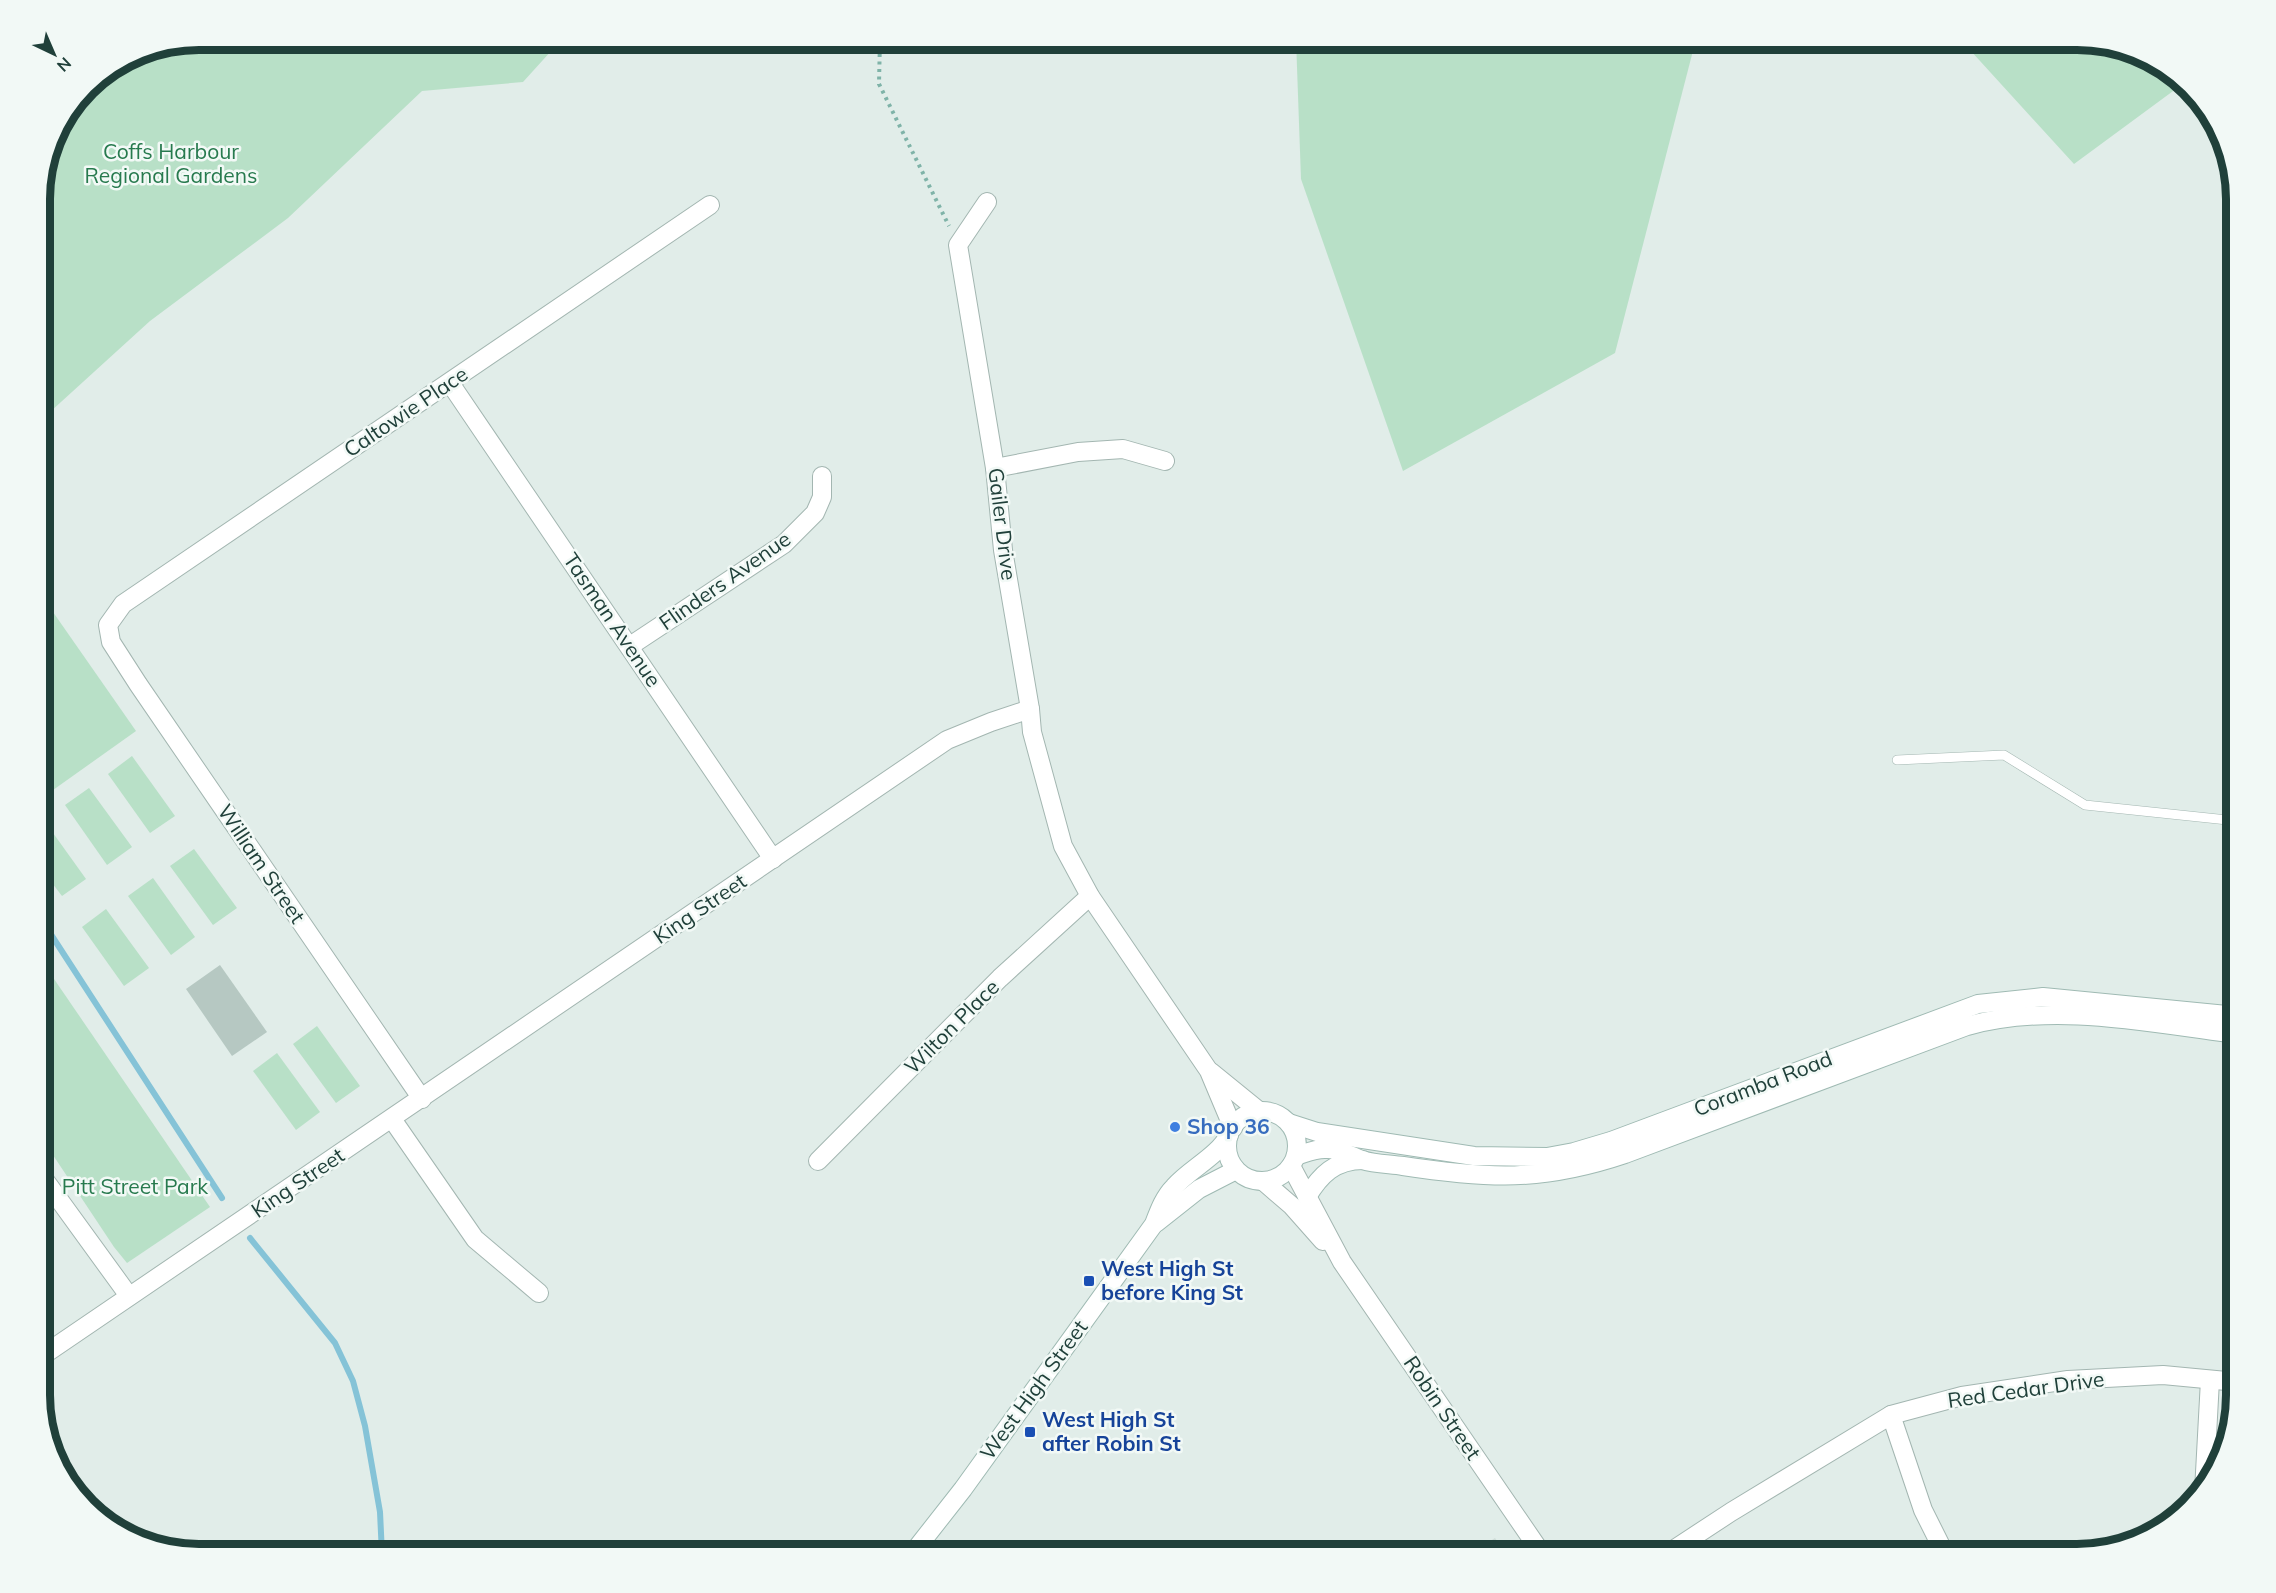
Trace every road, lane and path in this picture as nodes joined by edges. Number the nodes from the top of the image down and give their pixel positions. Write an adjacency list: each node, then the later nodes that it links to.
1 (880, 50): 4 (path)
2 (987, 201): 4 (street)
3 (710, 205): 5 (street, Caltowie Place)
4 (958, 244): 7 (street, Gailer Drive)
5 (450, 383): 9 (street, Caltowie Place); 10 (street, Tasman Avenue)
6 (1165, 461): 7 (street)
7 (995, 468): 11 (street, Gailer Drive)
8 (822, 476): 10 (street, Flinders Avenue)
9 (108, 625): 19 (street, William Street)
10 (630, 646): 14 (street, Tasman Avenue)
11 (1030, 709): 14 (street, King Street); 15 (street)
12 (1897, 760): 13 (lane)
13 (2226, 820)
14 (773, 859): 19 (street, King Street)
15 (1090, 896): 18 (street); 24 (street, Wilton Place)
16 (2226, 1015): 22 (street, Coramba Road)
17 (2226, 1033): 26 (street, Coramba Road)
18 (1209, 1071): 20 (street); 23 (street)
19 (422, 1099): 21 (street, King Street)
20 (1259, 1111): 22 (street); 23 (street)
21 (393, 1119): 33 (street); 34 (street, King Street)
22 (1289, 1123): 25 (street)
23 (1231, 1131): 27 (street); 31 (street, West High Street)
24 (818, 1161)
25 (1293, 1161): 26 (street, Coramba Road); 28 (street); 30 (street, Robin Street)
26 (1364, 1161): 30 (street)
27 (1236, 1170): 28 (street); 31 (street, West High Street)
28 (1263, 1181): 32 (street, Robin Street)
29 (50, 1187): 34 (street)
30 (1307, 1197): 32 (street, Robin Street)
31 (1154, 1224): 40 (street, West High Street)
32 (1342, 1262): 41 (street, Robin Street)
33 (539, 1293)
34 (129, 1296): 35 (street, King Street)
35 (50, 1350)
36 (2210, 1380): 37 (street, Red Cedar Drive); 38 (street, Red Cedar Drive); 39 (street)
37 (2226, 1381)
38 (1891, 1415): 42 (street, Red Cedar Drive); 43 (street)
39 (2205, 1470)
40 (920, 1544)
41 (1535, 1544)
42 (1682, 1544)
43 (1940, 1544)

